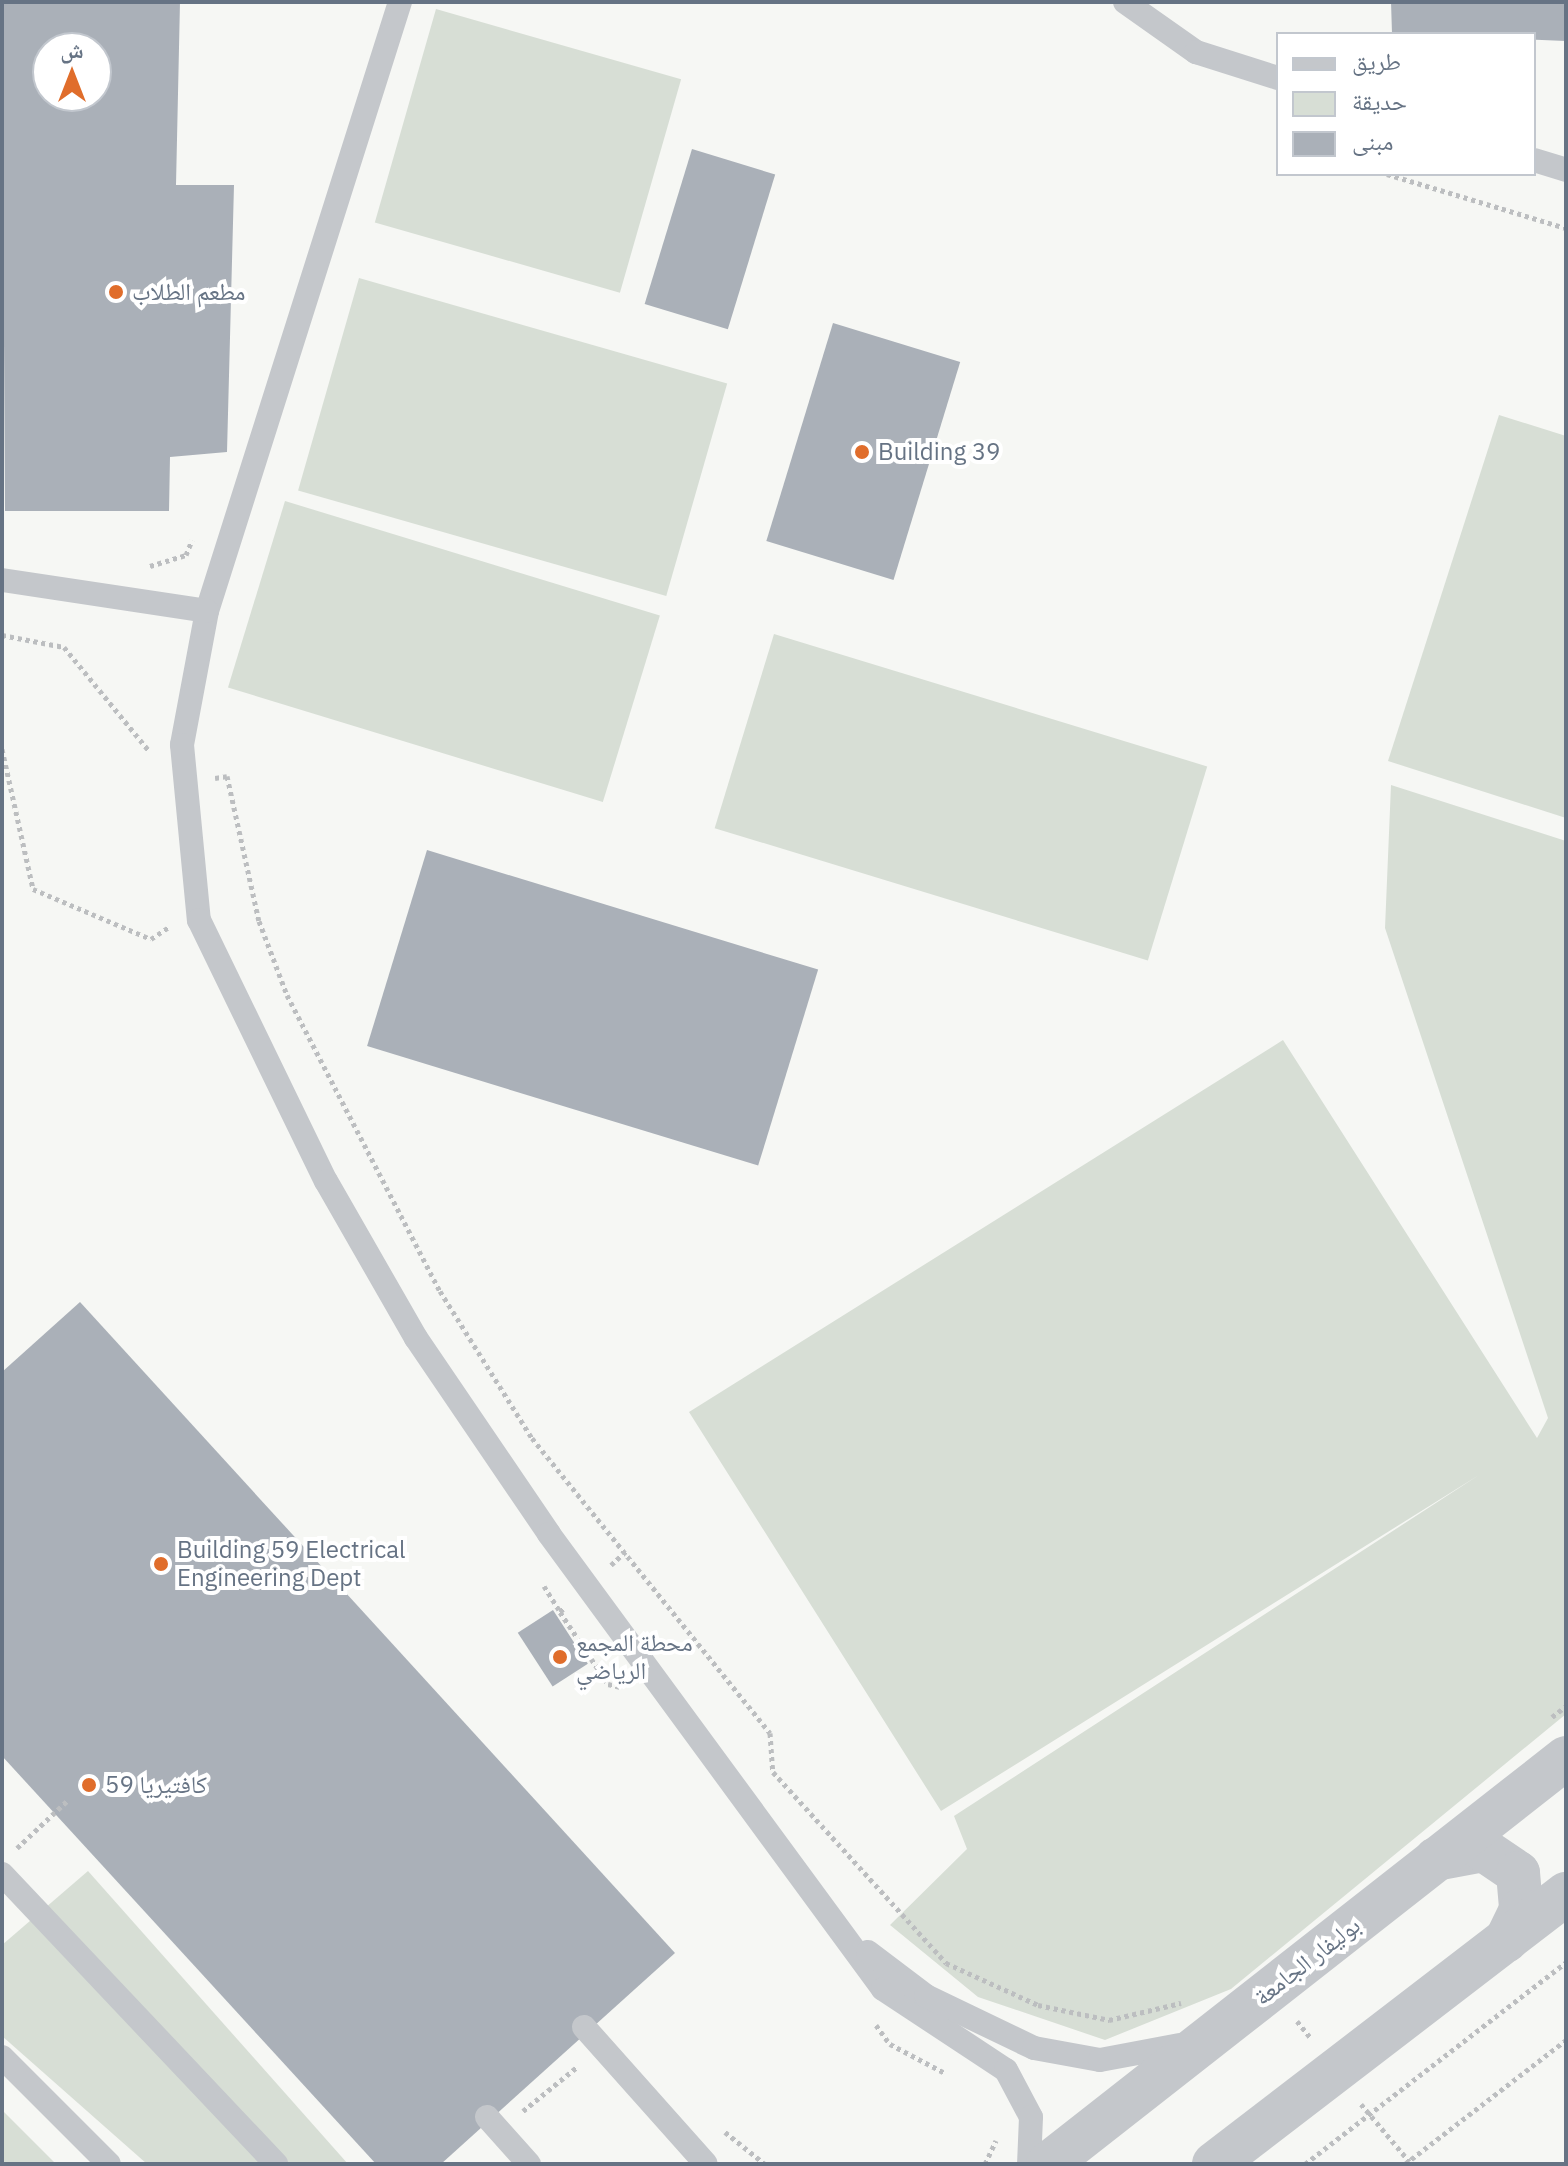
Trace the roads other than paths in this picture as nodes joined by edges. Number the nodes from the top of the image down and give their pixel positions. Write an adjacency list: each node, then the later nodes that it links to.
1 (400, 2): 7 (lane)
2 (1125, 2): 3 (lane)
3 (1276, 77)
4 (1536, 161): 5 (lane)
5 (1566, 170)
6 (2, 580): 7 (lane)
7 (207, 611): 12 (lane)
8 (1566, 1758): 9 (street, بوليفار الجامعة)
9 (1436, 1859): 13 (street); 14 (street, بوليفار الجامعة)
10 (2, 1874): 21 (lane)
11 (1566, 1894): 13 (street)
12 (837, 1924): 14 (lane); 25 (lane)
13 (1506, 1941): 19 (street)
14 (1234, 2020): 26 (street, بوليفار الجامعة)
15 (584, 2027): 18 (lane)
16 (2, 2057): 20 (lane)
17 (487, 2117): 22 (lane)
18 (665, 2125): 23 (lane); 24 (lane)
19 (1252, 2146): 27 (street)
20 (109, 2164)
21 (276, 2164)
22 (529, 2164)
23 (676, 2164)
24 (706, 2164)
25 (1029, 2164)
26 (1048, 2164)
27 (1214, 2164)

